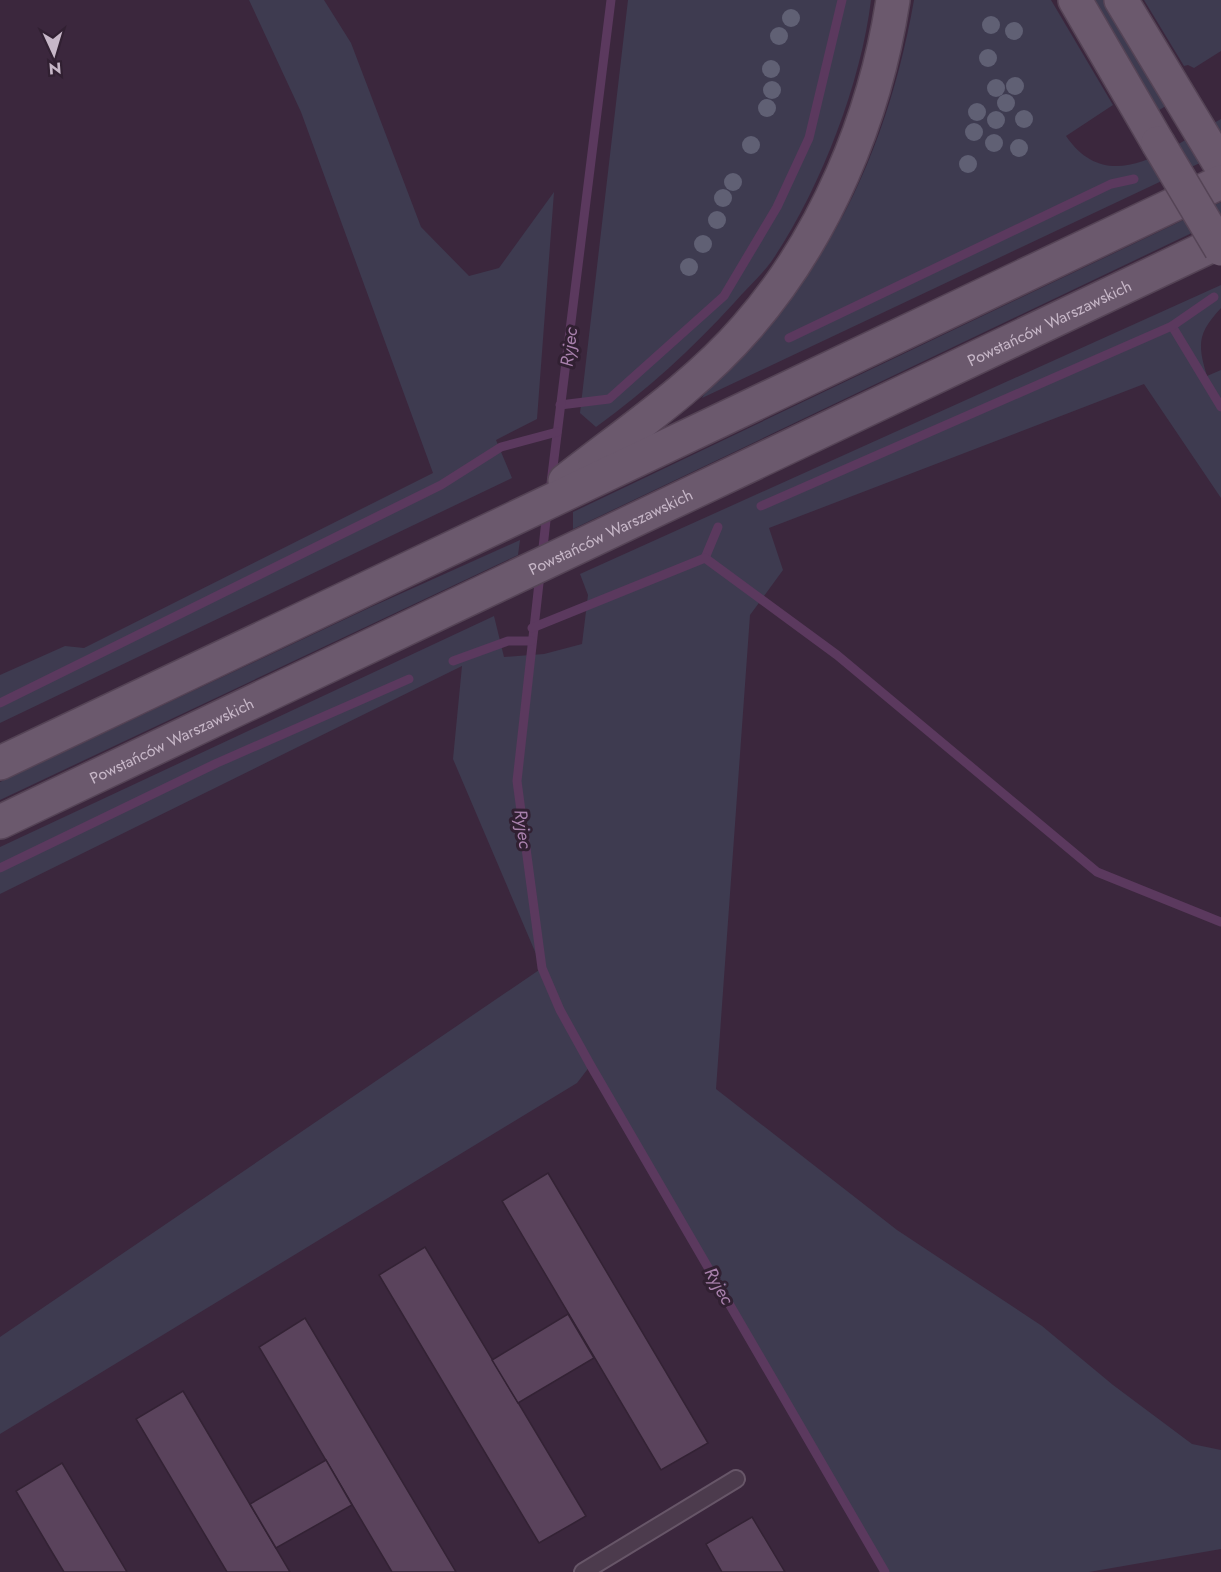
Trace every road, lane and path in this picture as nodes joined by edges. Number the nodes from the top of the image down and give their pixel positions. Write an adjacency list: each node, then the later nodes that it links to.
1 (893, 0): 8 (main road)
2 (1075, 0): 7 (main road, bridge)
3 (1121, 0): 4 (main road)
4 (1221, 166)
5 (1221, 182): 8 (main road)
6 (1221, 241): 10 (main road, Powstańców Warszawskich)
7 (1221, 249)
8 (576, 481): 9 (main road)
9 (0, 763)
10 (0, 822)
11 (736, 1479): 12 (lane)
12 (582, 1572)

